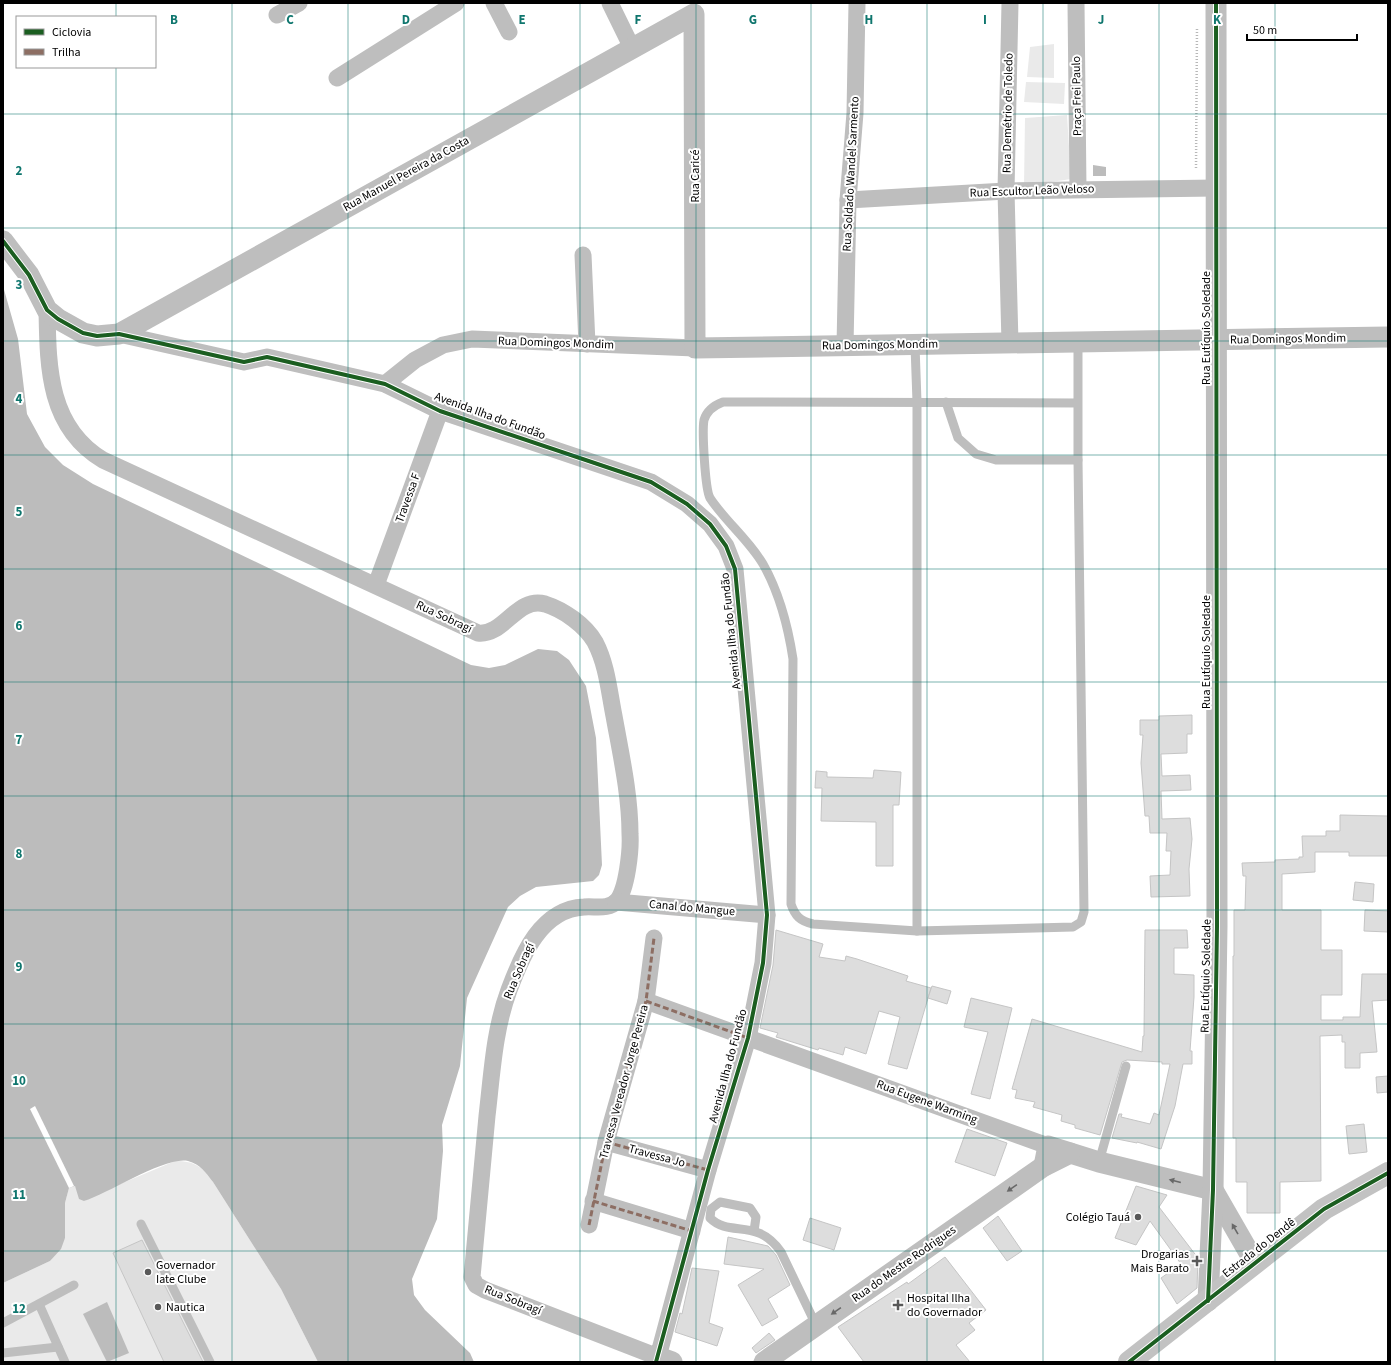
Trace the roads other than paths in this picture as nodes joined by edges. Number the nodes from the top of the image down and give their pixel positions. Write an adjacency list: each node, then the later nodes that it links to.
1 (299, 3): 10 (street)
2 (456, 3): 13 (street)
3 (494, 3): 11 (street)
4 (610, 3): 12 (street)
5 (857, 3): 17 (street, Rua Soldado Wandel Sarmento)
6 (1010, 3): 16 (street, Rua Demétrio de Toledo)
7 (1076, 3): 15 (street, Praça Frei Paulo)
8 (1216, 3): 14 (street, Rua Eutíquio Soledade)
9 (694, 9): 12 (street, Rua Manuel Pereira da Costa); 29 (street, Rua Caricé)
10 (277, 15)
11 (509, 32)
12 (632, 48): 21 (street, Rua Manuel Pereira da Costa)
13 (337, 78)
14 (1216, 188): 15 (street, Rua Escultor Leão Veloso); 23 (street, Rua Eutíquio Soledade)
15 (1078, 190): 16 (street, Rua Escultor Leão Veloso)
16 (1006, 191): 17 (street, Rua Escultor Leão Veloso); 25 (street, Rua Demétrio de Toledo)
17 (848, 200): 28 (street, Rua Soldado Wandel Sarmento)
18 (3, 241): 20 (street)
19 (583, 255): 26 (street)
20 (47, 310): 21 (street); 36 (street, Rua Sobragí)
21 (119, 334): 30 (street, Avenida Ilha do Fundão)
22 (1388, 337): 23 (street, Rua Domingos Mondim)
23 (1215, 340): 24 (street, Rua Domingos Mondim); 51 (street, Rua Eutíquio Soledade)
24 (1078, 342): 25 (street, Rua Domingos Mondim); 33 (lane)
25 (1010, 343): 27 (street, Rua Domingos Mondim)
26 (587, 344): 29 (street, Rua Domingos Mondim); 30 (street, Rua Domingos Mondim)
27 (914, 345): 28 (street, Rua Domingos Mondim); 31 (lane)
28 (845, 346): 29 (street, Rua Domingos Mondim)
29 (695, 348)
30 (385, 384): 34 (street, Avenida Ilha do Fundão)
31 (917, 402): 32 (lane); 39 (lane); 39 (lane)
32 (946, 402): 33 (lane); 35 (lane)
33 (1078, 403): 35 (lane)
34 (440, 411): 36 (street, Travessa F); 38 (street, Avenida Ilha do Fundão)
35 (1078, 460): 39 (lane)
36 (376, 585): 37 (street, Rua Sobragí)
37 (616, 902): 38 (street, Canal do Mangue); 65 (street, Rua Sobragí)
38 (767, 915): 42 (street, Avenida Ilha do Fundão)
39 (917, 931)
40 (654, 938): 41 (street, Travessa Vereador Jorge Pereira)
41 (646, 1001): 42 (street, Rua Eugene Warming); 44 (street, Travessa Vereador Jorge Pereira)
42 (748, 1038): 45 (street, Rua Eugene Warming); 49 (street, Avenida Ilha do Fundão)
43 (1126, 1066): 47 (lane)
44 (606, 1142): 49 (street, Travessa Jo); 52 (street, Travessa Vereador Jorge Pereira)
45 (1048, 1146): 46 (street, Rua Eugene Warming); 48 (street)
46 (1070, 1153): 47 (street, Rua Eugene Warming); 48 (street, Rua do Mestre Rodrigues)
47 (1099, 1162): 51 (street, Rua Eugene Warming, one-way to 47)
48 (1044, 1166): 62 (street, Rua do Mestre Rodrigues, one-way to 62)
49 (708, 1170): 55 (street, Avenida Ilha do Fundão)
50 (1388, 1173): 57 (main road, Estrada do Dendê)
51 (1213, 1190): 57 (street, one-way to 51); 59 (street, Rua Eutíquio Soledade)
52 (593, 1201): 54 (street, Travessa Vereador Jorge Pereira); 55 (street)
53 (141, 1224): 67 (lane)
54 (589, 1226)
55 (692, 1231): 65 (street, Avenida Ilha do Fundão)
56 (754, 1231): 56 (lane); 62 (lane)
57 (1255, 1263): 59 (main road, Estrada do Dendê)
58 (74, 1285): 60 (lane)
59 (1208, 1301): 69 (main road, Estrada do Dendê)
60 (39, 1304): 61 (lane); 63 (lane)
61 (3, 1323)
62 (816, 1325): 68 (street, Rua do Mestre Rodrigues)
63 (58, 1347): 64 (lane); 66 (lane)
64 (3, 1353)
65 (662, 1360)
66 (65, 1362)
67 (210, 1362)
68 (764, 1362)
69 (1128, 1362)

